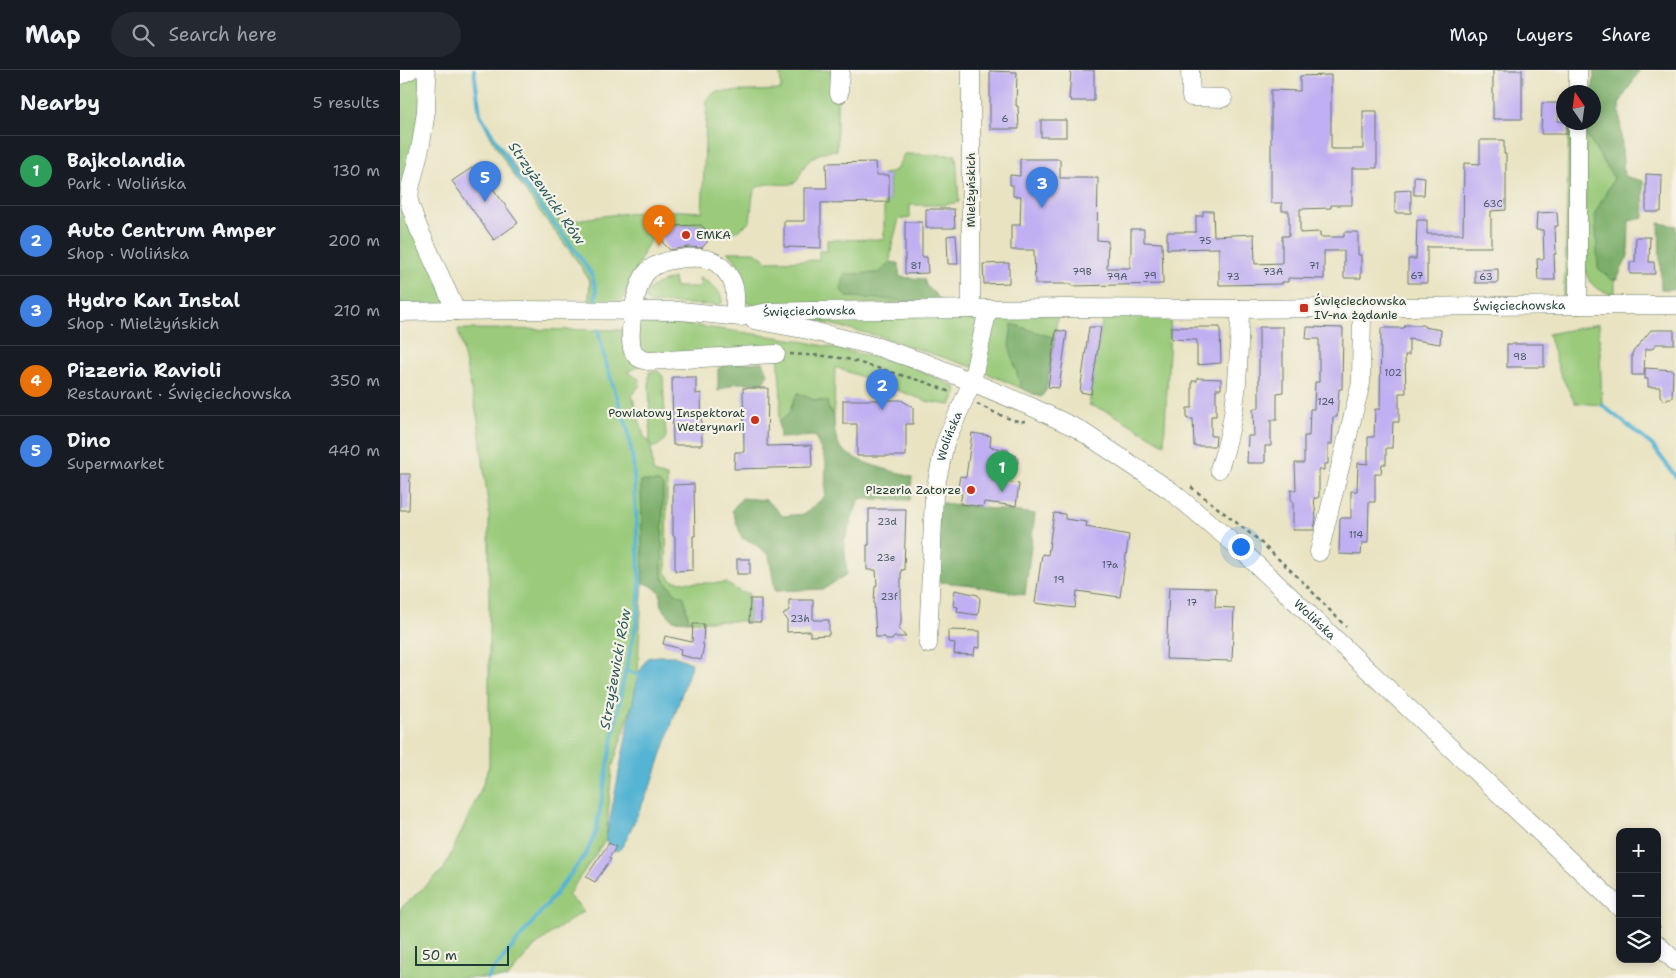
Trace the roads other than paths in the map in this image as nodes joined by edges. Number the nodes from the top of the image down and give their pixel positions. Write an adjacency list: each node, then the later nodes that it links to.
1 (410, 70): 7 (street)
2 (426, 70): 17 (street)
3 (840, 70): 9 (street)
4 (971, 70): 15 (street, Mielżyńskich)
5 (1190, 70): 10 (street)
6 (1578, 70): 8 (street)
7 (400, 75)
8 (1578, 85)
9 (839, 94)
10 (1223, 98)
11 (1578, 130): 12 (street)
12 (1578, 305): 13 (street, Święciechowska); 14 (street, Święciechowska)
13 (1676, 305)
14 (1362, 307): 16 (street, Święciechowska); 24 (street)
15 (980, 309): 16 (street, Święciechowska); 20 (street, Święciechowska); 22 (street)
16 (1240, 309): 23 (street)
17 (456, 311): 18 (street, Święciechowska); 19 (street, Święciechowska)
18 (632, 311): 20 (street, Święciechowska); 20 (street); 21 (street)
19 (400, 312)
20 (738, 317): 22 (street, Wolińska)
21 (776, 354)
22 (972, 382): 25 (street, Wolińska); 26 (street, Wolińska)
23 (1219, 469)
24 (1319, 552)
25 (928, 644)
26 (1616, 904)
27 (1661, 948): 28 (street)
28 (1676, 962)

